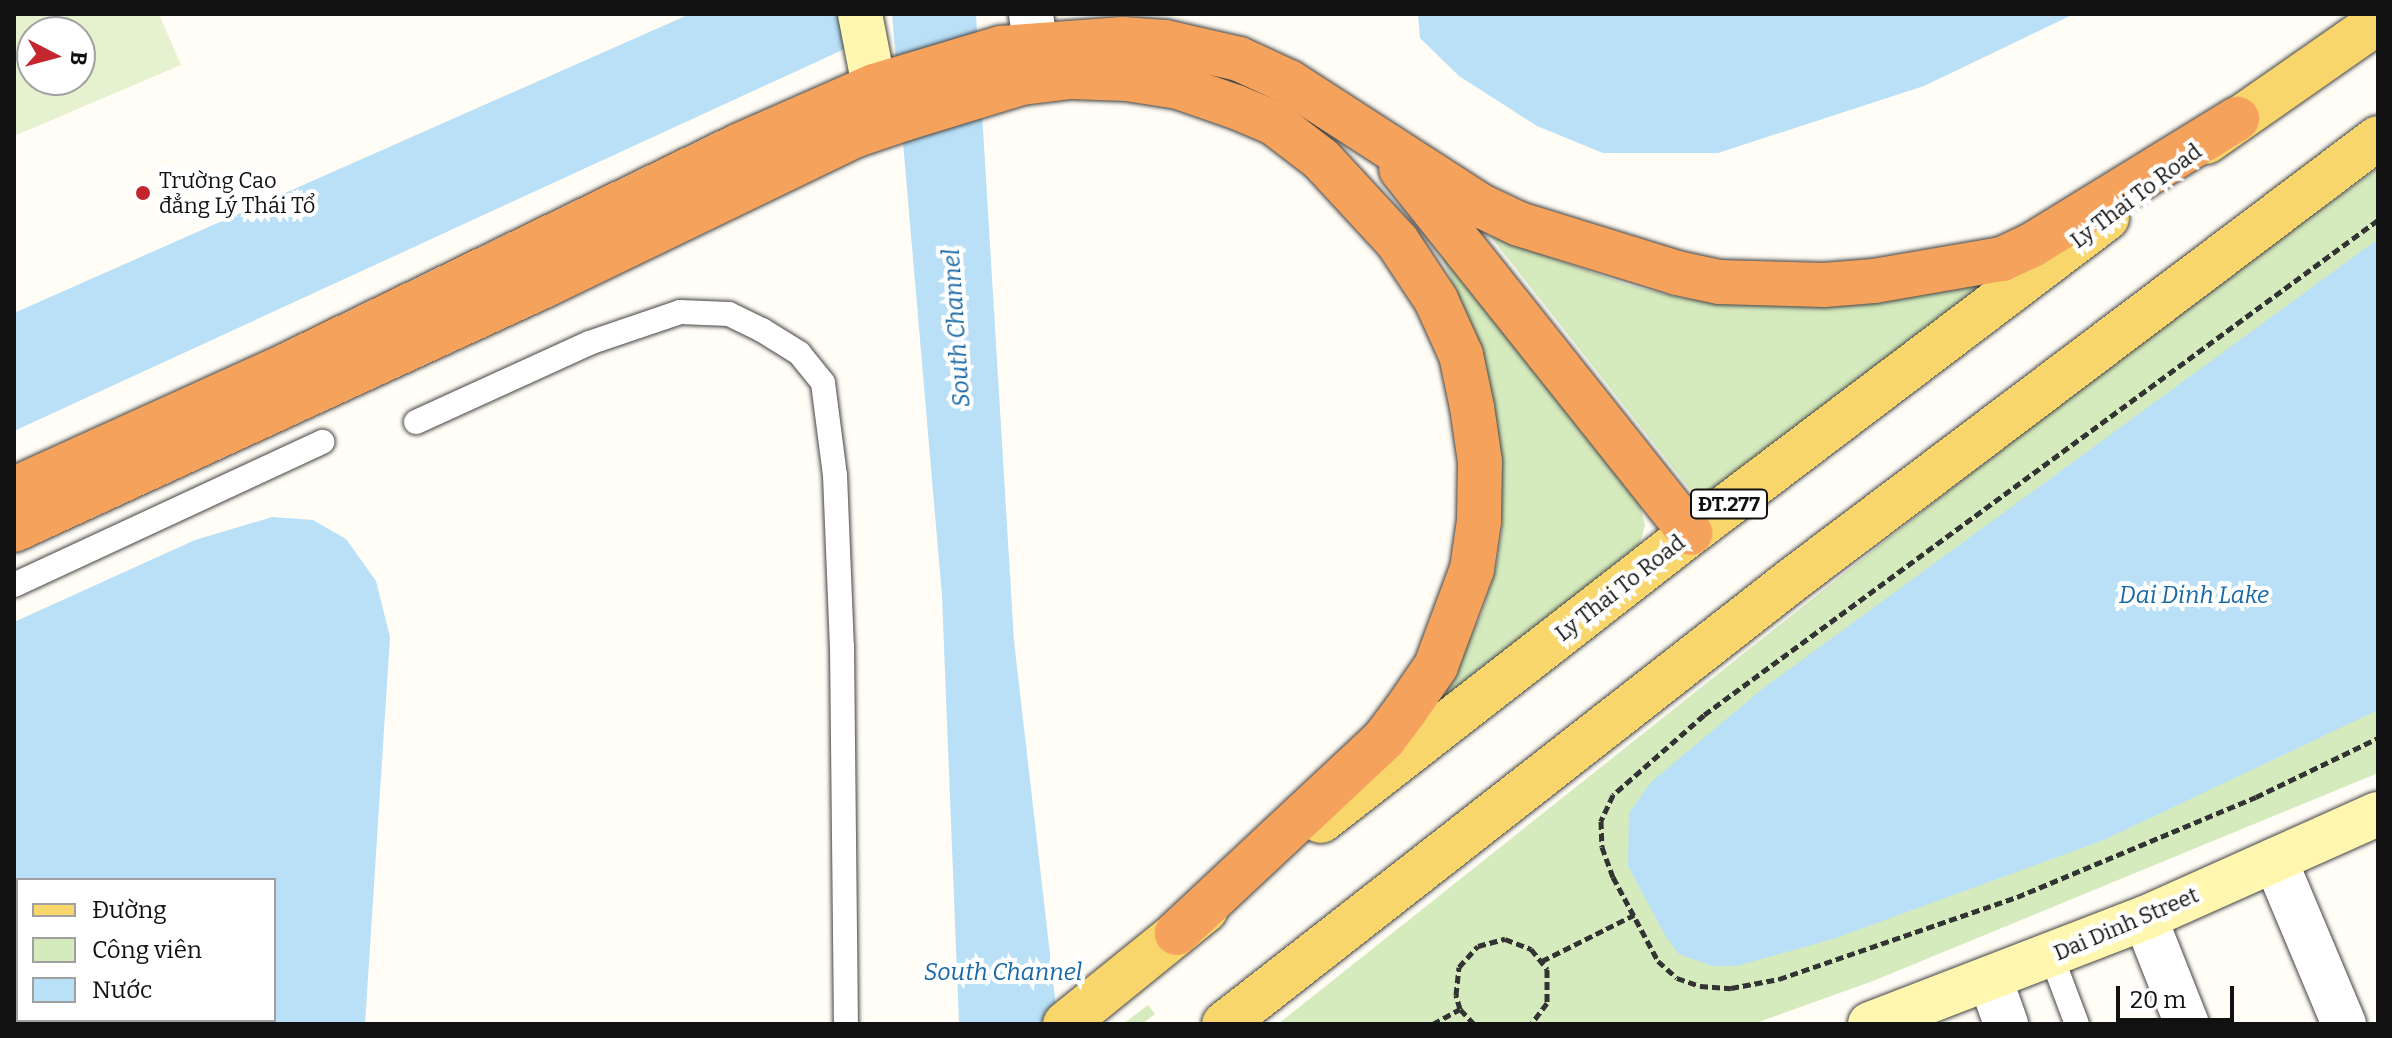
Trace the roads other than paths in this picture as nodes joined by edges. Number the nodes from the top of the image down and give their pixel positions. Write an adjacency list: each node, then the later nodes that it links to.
1 (860, 14): 4 (street)
2 (2378, 22): 5 (main road, Ly Thai To Road / ĐT.277)
3 (1030, 47): 4 (highway); 7 (highway); 11 (highway); 17 (highway)
4 (874, 86): 10 (highway)
5 (2237, 119): 7 (highway); 12 (main road, Ly Thai To Road / ĐT.277)
6 (2378, 138): 23 (main road)
7 (1381, 145): 12 (highway)
8 (416, 422): 22 (lane)
9 (322, 442): 13 (lane)
10 (14, 489)
11 (14, 530)
12 (1691, 533): 17 (main road, Ly Thai To Road / ĐT.277)
13 (14, 585)
14 (2378, 814): 15 (street, Dai Dinh Street)
15 (2275, 860): 16 (street, Dai Dinh Street); 28 (street)
16 (2145, 918): 18 (street, Dai Dinh Street); 27 (street)
17 (1177, 933): 20 (main road, Ly Thai To Road / ĐT.277)
18 (2051, 955): 19 (street, Dai Dinh Street); 26 (lane)
19 (1990, 979): 21 (street, Dai Dinh Street); 25 (street)
20 (1079, 1014)
21 (1923, 1014): 24 (street, Dai Dinh Street)
22 (846, 1024)
23 (1224, 1024)
24 (1870, 1024)
25 (2006, 1024)
26 (2077, 1024)
27 (2187, 1024)
28 (2344, 1024)

